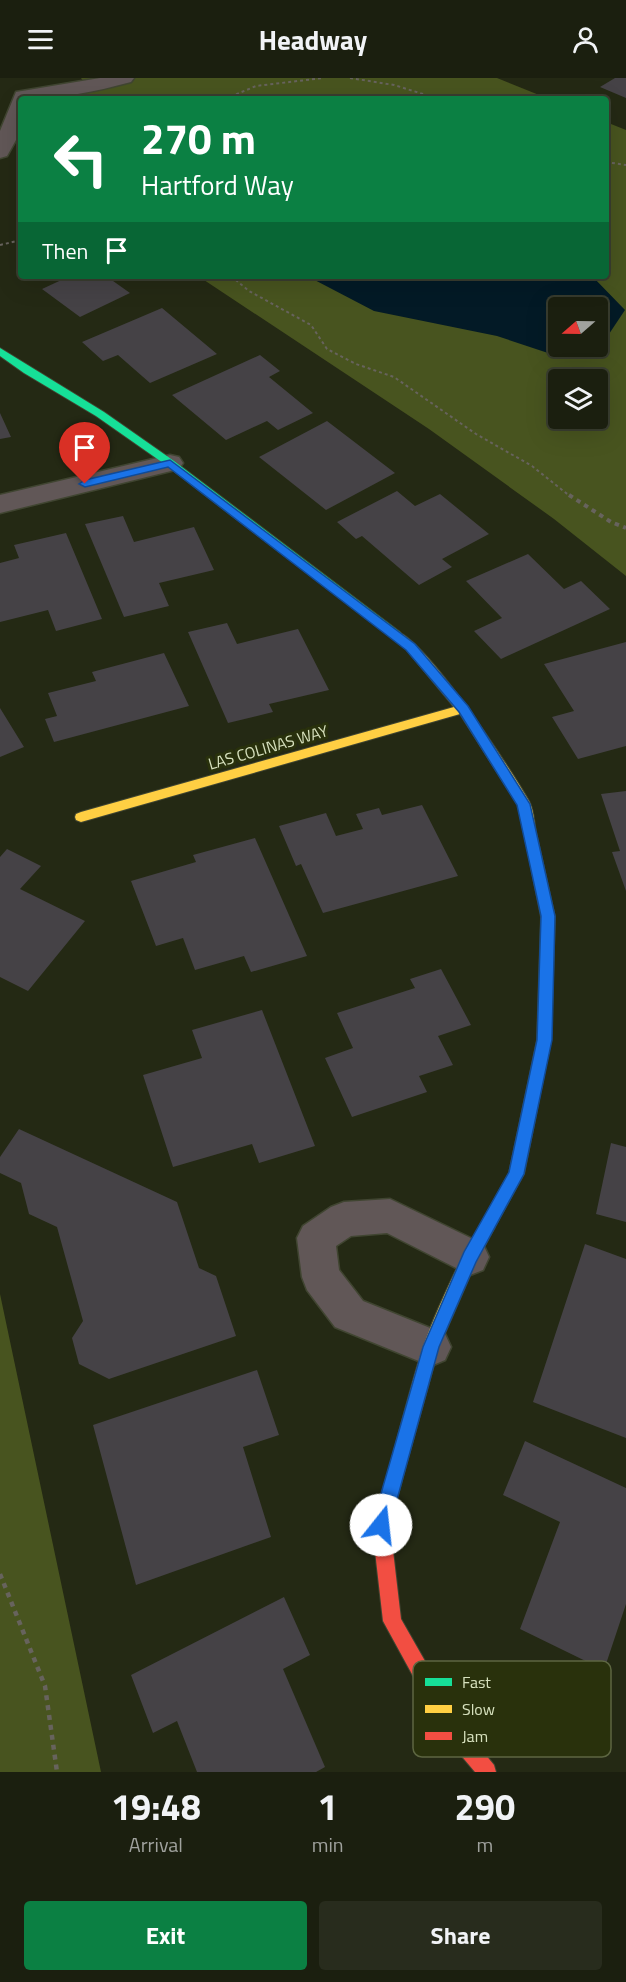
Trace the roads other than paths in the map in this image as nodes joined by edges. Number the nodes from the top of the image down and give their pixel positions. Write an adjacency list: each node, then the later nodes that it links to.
1 (124, 78): 2 (street)
2 (18, 92): 3 (street)
3 (0, 152)
4 (0, 351): 5 (street)
5 (170, 463): 6 (street); 7 (street)
6 (0, 504)
7 (463, 709): 8 (street, LAS COLINAS WAY); 9 (street)
8 (81, 817)
9 (470, 1257): 10 (street); 10 (street)
10 (431, 1347): 11 (street)
11 (414, 1661)
12 (475, 1757): 13 (street)
13 (487, 1772)

